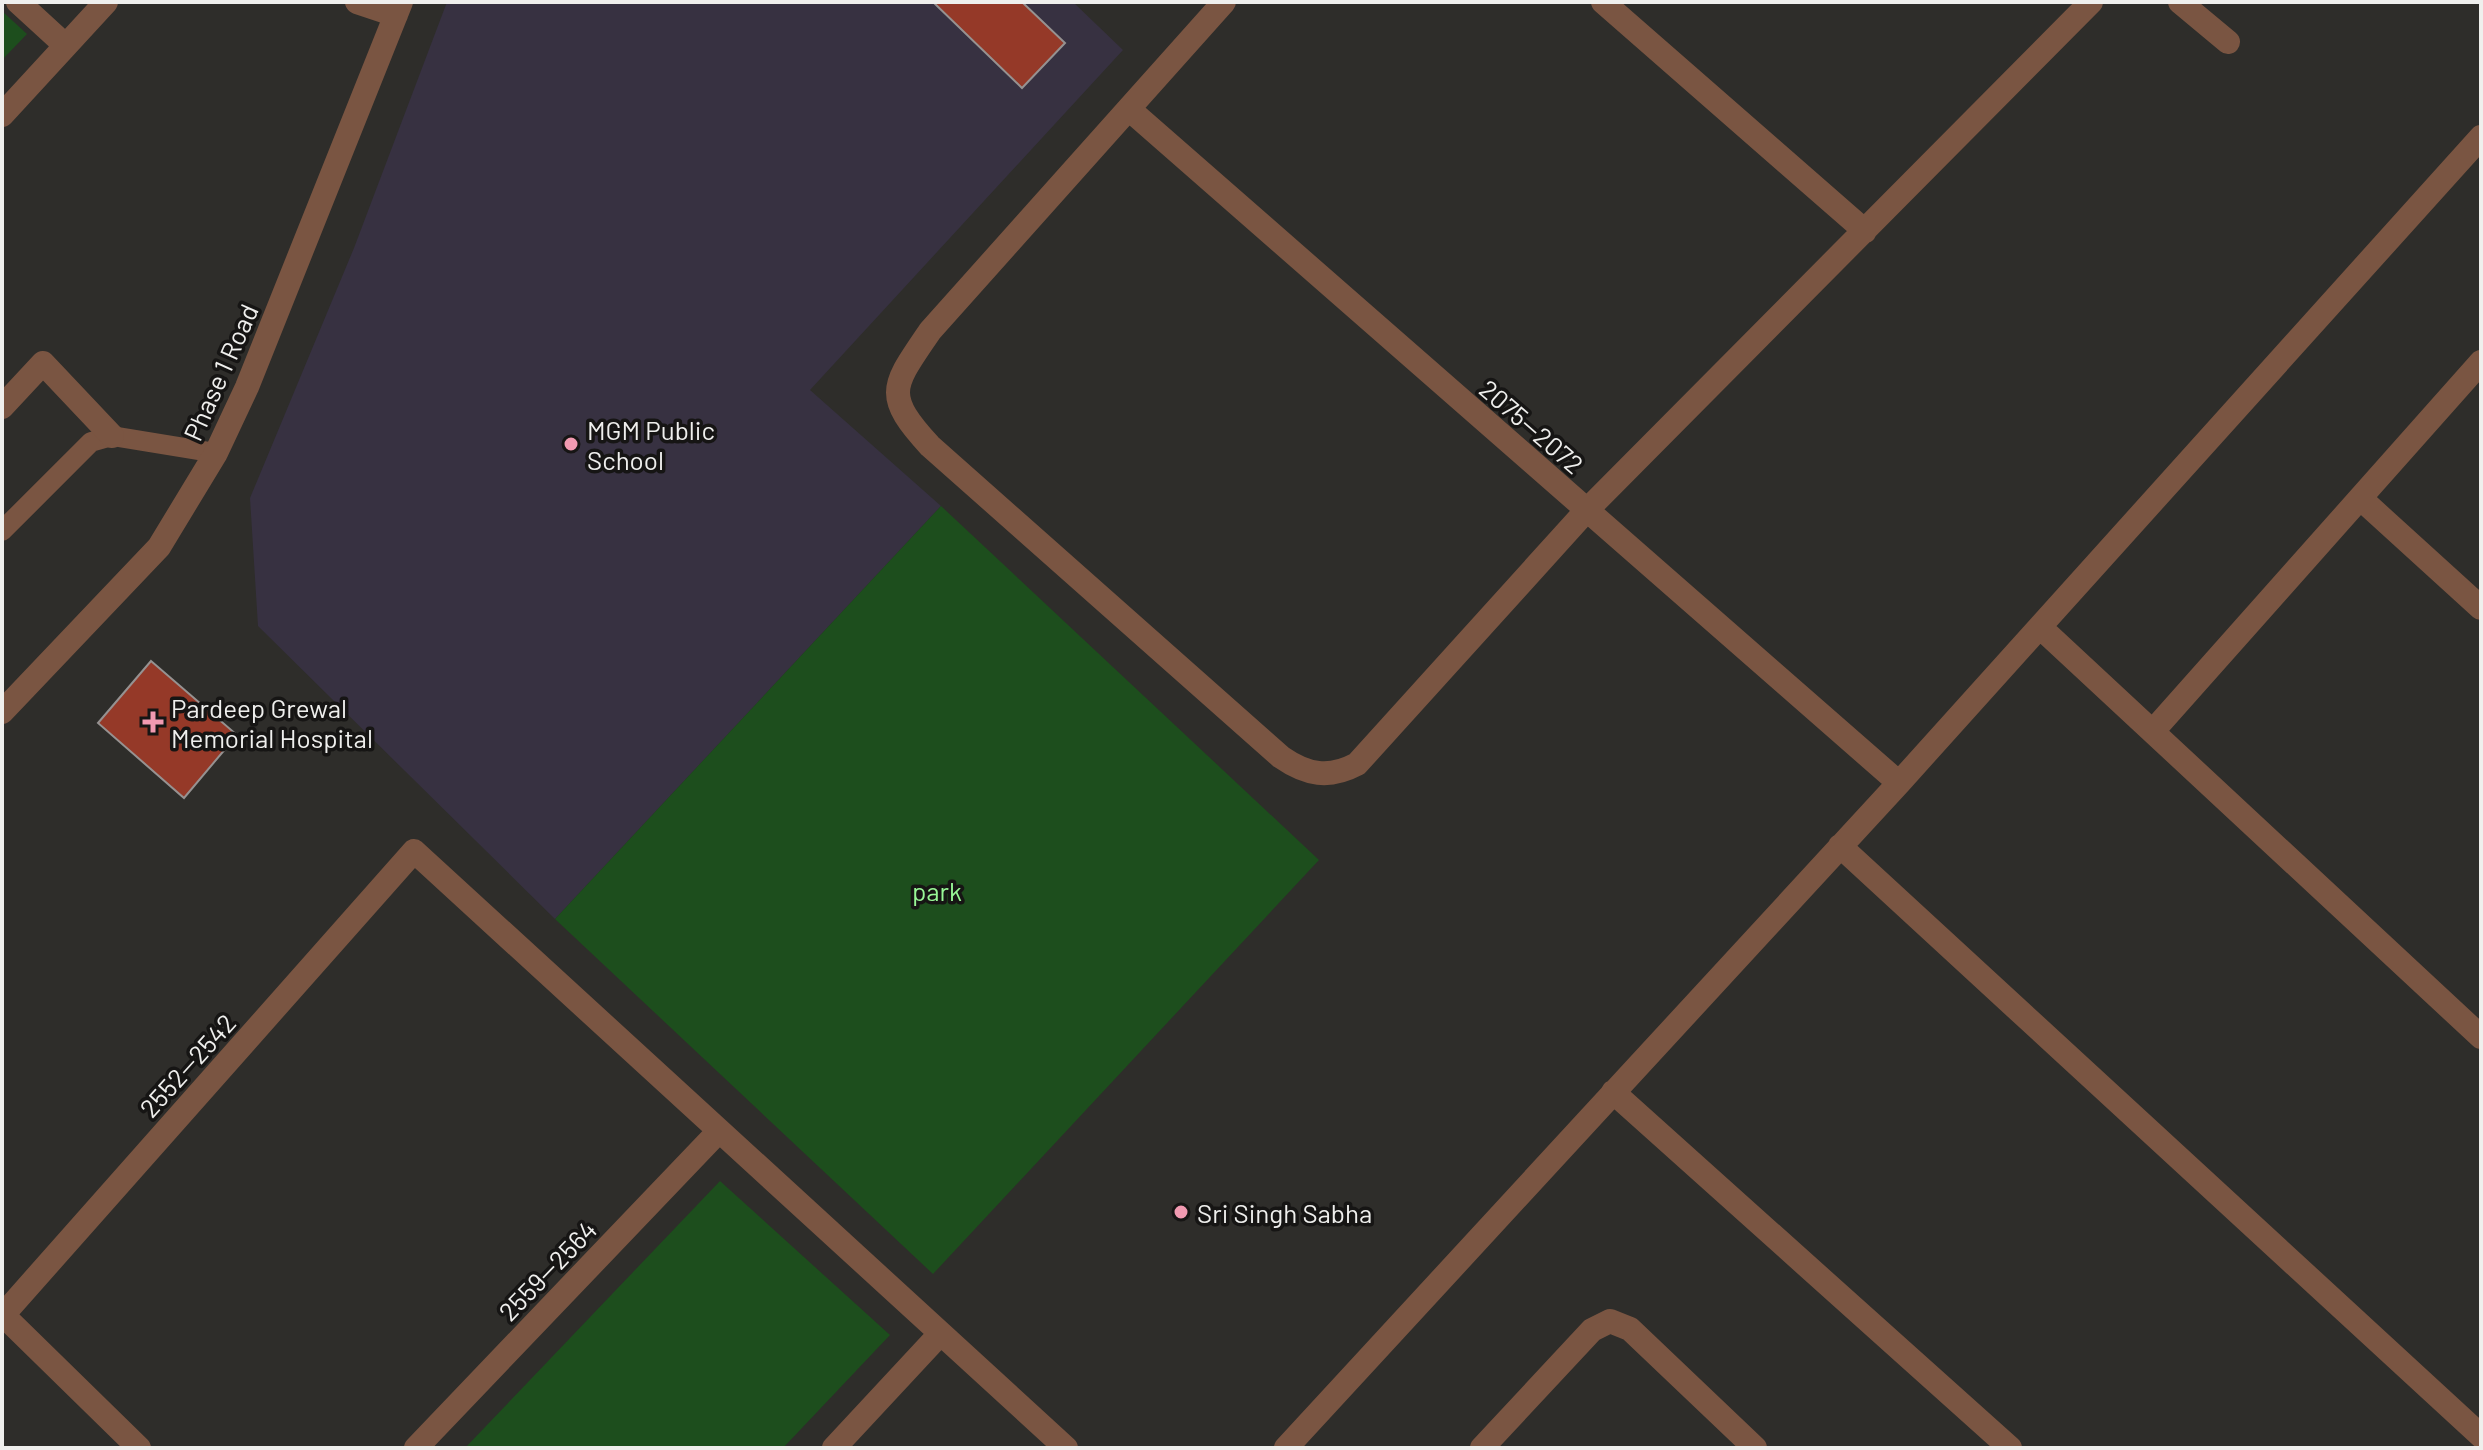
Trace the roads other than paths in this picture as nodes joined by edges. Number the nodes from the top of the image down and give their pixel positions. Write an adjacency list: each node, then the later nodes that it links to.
1 (18, 2): 10 (street)
2 (106, 2): 10 (street)
3 (357, 2): 8 (street)
4 (1224, 2): 11 (street)
5 (1603, 2): 14 (street)
6 (2091, 2): 14 (street)
7 (2180, 2): 9 (street)
8 (399, 9): 18 (street, Phase 1 Road)
9 (2228, 42)
10 (65, 45): 12 (street)
11 (1130, 110): 20 (street, 2075--2072); 20 (street)
12 (2, 115)
13 (2481, 137): 23 (street)
14 (1865, 231): 20 (street)
15 (2481, 362): 19 (street)
16 (2, 407): 17 (street)
17 (112, 436): 18 (lane); 21 (lane)
18 (216, 453): 24 (street, Phase 1 Road)
19 (2360, 498): 22 (street); 25 (street)
20 (1586, 511): 26 (street, 2075--2072)
21 (2, 531)
22 (2481, 608)
23 (2040, 627): 25 (street); 26 (street)
24 (2, 712)
25 (2153, 731): 28 (street)
26 (1899, 783): 27 (street)
27 (1840, 846): 29 (street); 33 (street)
28 (2481, 1037)
29 (1613, 1092): 38 (street); 41 (street)
30 (719, 1131): 31 (street, 2552--2542); 32 (street); 35 (street, 2559--2564)
31 (3, 1316): 34 (street)
32 (940, 1334): 36 (street); 37 (street)
33 (2481, 1438): 42 (street)
34 (139, 1448)
35 (416, 1448)
36 (834, 1448)
37 (1066, 1448)
38 (1286, 1448)
39 (1482, 1448): 40 (street)
40 (1755, 1448)
41 (2010, 1448)
42 (2474, 1448)

